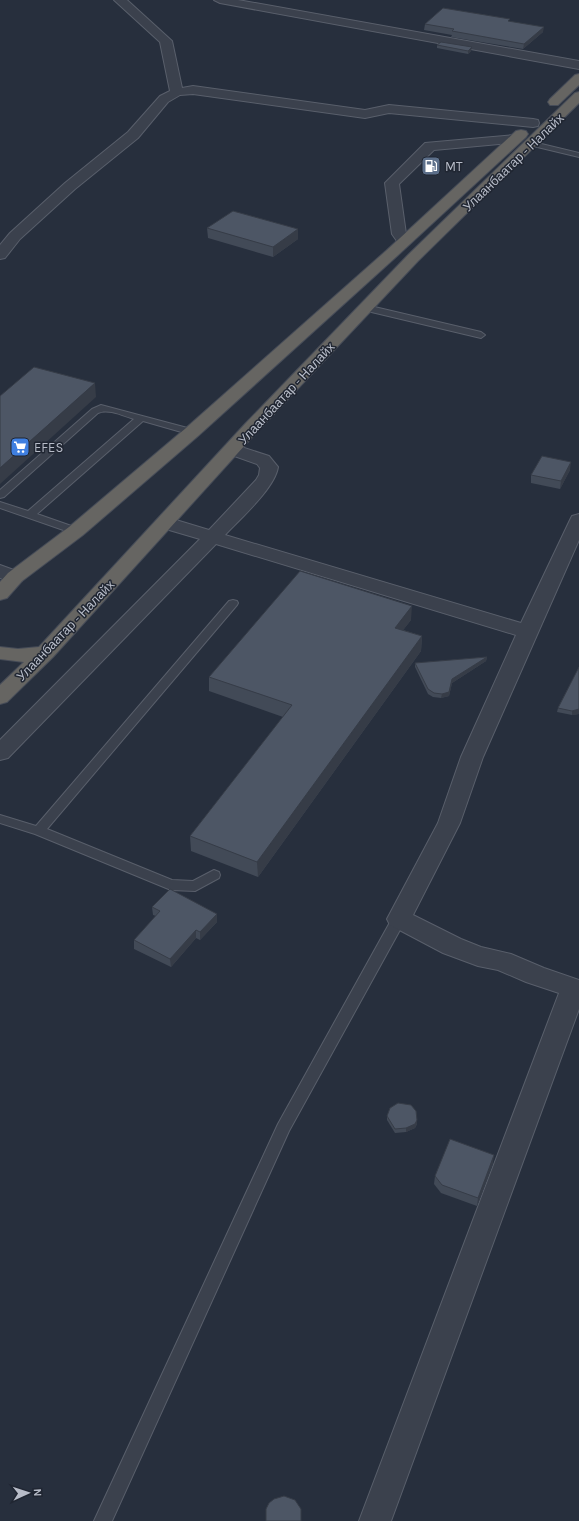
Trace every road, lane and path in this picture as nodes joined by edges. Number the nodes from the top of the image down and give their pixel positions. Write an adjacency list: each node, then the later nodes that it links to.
1 (120, 0): 5 (street)
2 (220, 0): 3 (street)
3 (579, 65)
4 (579, 78): 7 (highway, Улаанбаатар - Налайх)
5 (177, 92): 7 (street); 12 (street)
6 (579, 96): 9 (highway, Улаанбаатар - Налайх)
7 (533, 122): 8 (highway, Улаанбаатар - Налайх)
8 (515, 139): 11 (highway, Улаанбаатар - Налайх); 11 (street)
9 (532, 143): 10 (lane); 13 (highway, Улаанбаатар - Налайх)
10 (579, 155)
11 (404, 241): 16 (highway, Улаанбаатар - Налайх)
12 (0, 255)
13 (366, 308): 14 (lane); 17 (highway, Улаанбаатар - Налайх)
14 (481, 335)
15 (141, 418): 16 (lane); 18 (lane); 20 (lane)
16 (192, 432): 23 (highway, Улаанбаатар - Налайх)
17 (232, 449): 22 (highway, Улаанбаатар - Налайх); 24 (street)
18 (0, 495)
19 (0, 505): 20 (lane)
20 (30, 516): 23 (lane)
21 (579, 520): 28 (street)
22 (166, 523): 24 (street); 29 (highway, Улаанбаатар - Налайх)
23 (76, 531): 25 (highway, Улаанбаатар - Налайх)
24 (212, 538): 28 (street); 32 (street)
25 (8, 574): 26 (highway, Улаанбаатар - Налайх)
26 (0, 594)
27 (233, 604): 34 (lane)
28 (528, 632): 36 (street)
29 (46, 652): 30 (highway); 31 (highway, Улаанбаатар - Налайх)
30 (0, 653)
31 (0, 697)
32 (0, 753)
33 (0, 819): 34 (lane)
34 (38, 831): 35 (lane)
35 (214, 875)
36 (399, 919): 37 (street); 38 (lane)
37 (576, 989): 39 (street)
38 (103, 1521)
39 (375, 1521)

